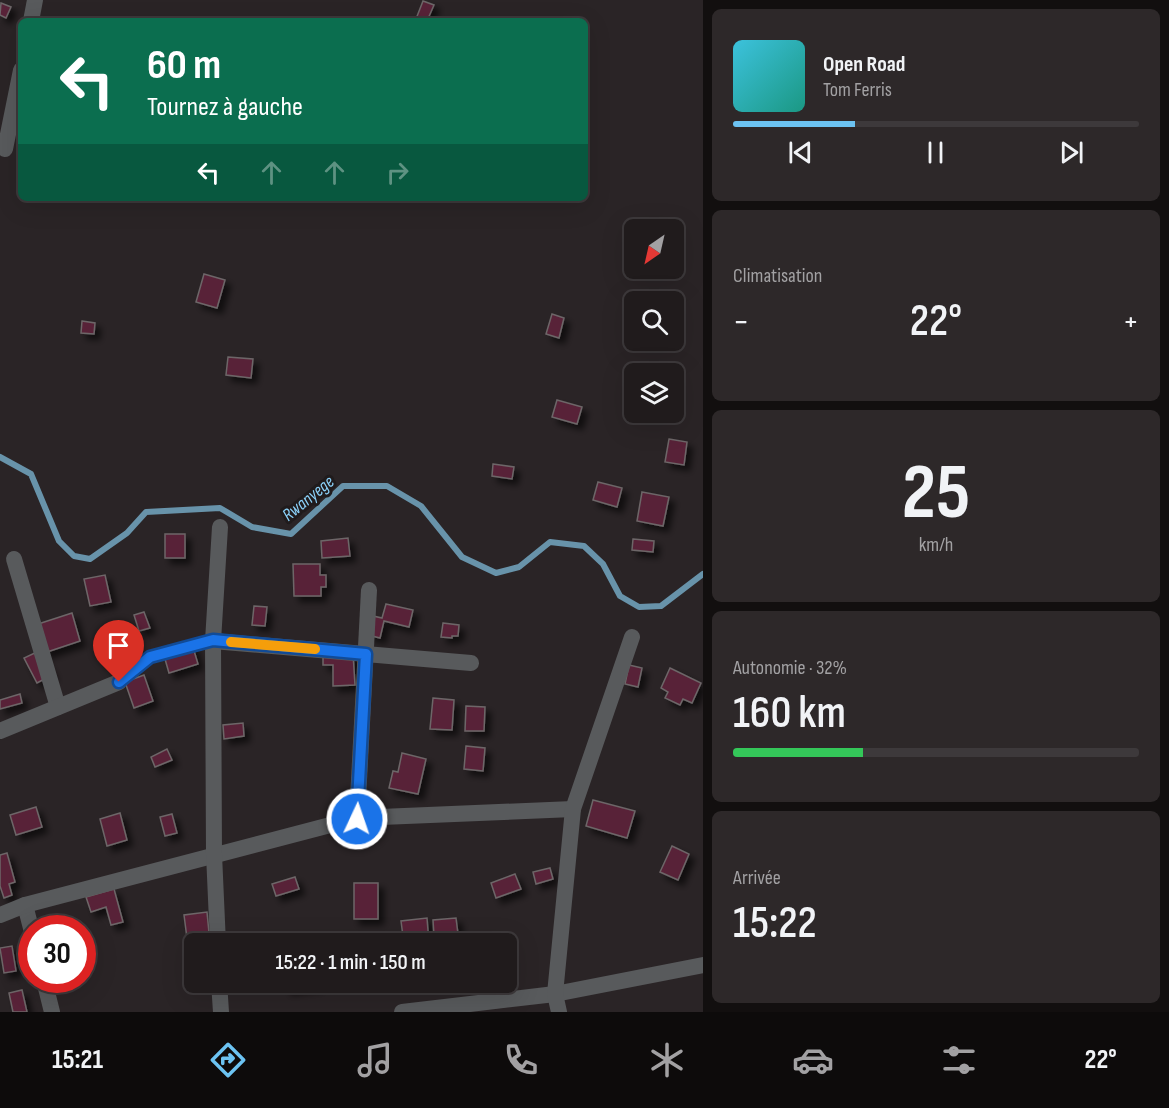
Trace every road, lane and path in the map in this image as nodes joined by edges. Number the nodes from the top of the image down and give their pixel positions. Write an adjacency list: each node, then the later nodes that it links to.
1 (35, 0): 2 (street)
2 (32, 18)
3 (18, 85): 4 (street)
4 (5, 149)
5 (220, 527): 9 (street)
6 (14, 559): 13 (street)
7 (369, 590): 10 (street)
8 (632, 637): 15 (street)
9 (213, 640): 10 (street); 12 (lane); 17 (street)
10 (366, 654): 11 (street); 16 (street)
11 (471, 663)
12 (119, 682): 13 (street)
13 (58, 707): 14 (street)
14 (0, 731)
15 (573, 809): 16 (street); 25 (street)
16 (357, 819): 17 (street)
17 (214, 854): 18 (street); 21 (street)
18 (25, 905): 19 (street); 20 (street)
19 (0, 915)
20 (28, 915)
21 (218, 933)
22 (702, 965): 25 (street)
23 (47, 993): 26 (street)
24 (219, 993): 27 (street)
25 (555, 994): 28 (street); 29 (street)
26 (52, 1012)
27 (220, 1012)
28 (405, 1012)
29 (559, 1012)

